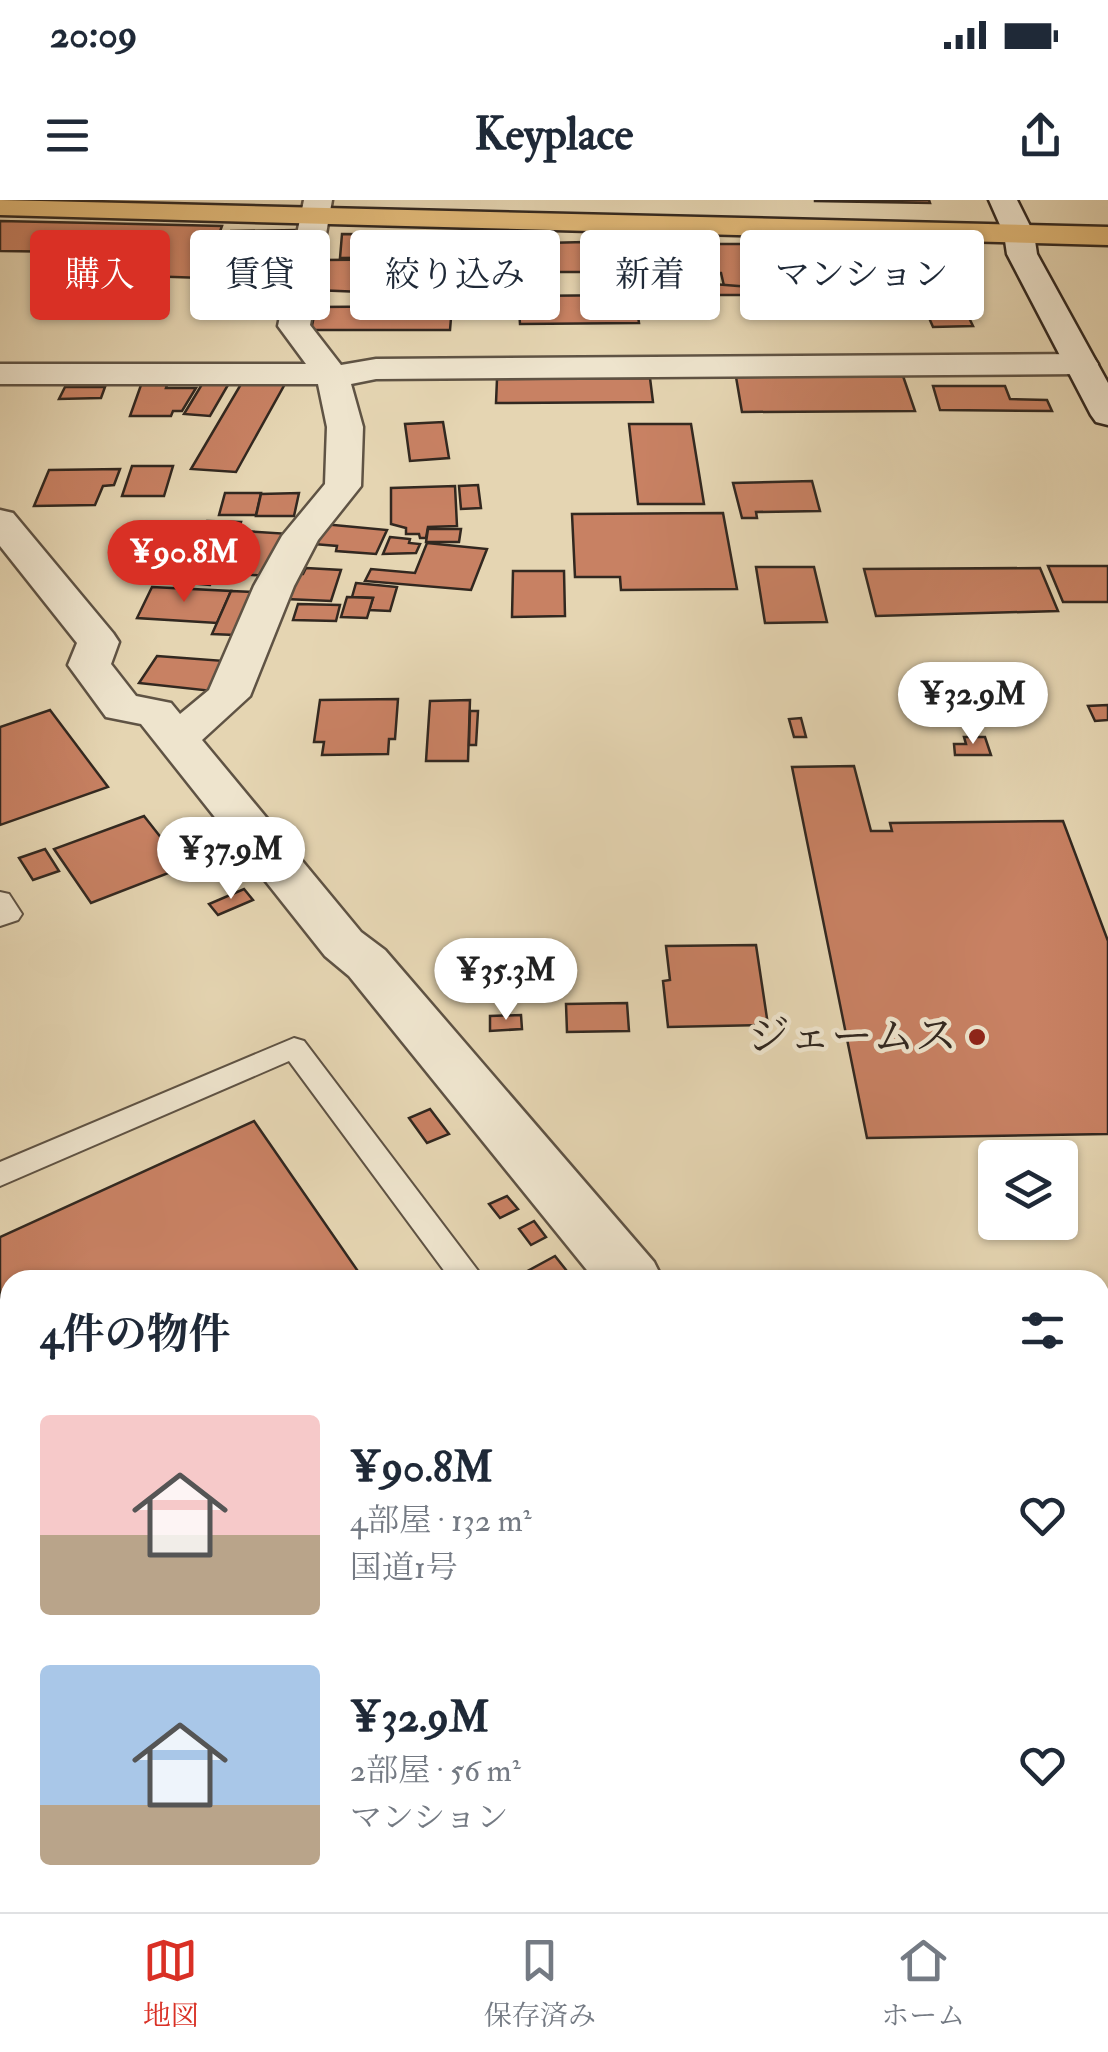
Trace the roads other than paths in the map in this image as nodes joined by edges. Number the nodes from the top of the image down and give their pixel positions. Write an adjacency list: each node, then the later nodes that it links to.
1 (1002, 200): 7 (street)
2 (0, 207): 3 (highway)
3 (316, 208): 4 (highway); 11 (street)
4 (689, 225): 5 (highway); 6 (lane)
5 (788, 228): 7 (highway)
6 (690, 230)
7 (1019, 234): 8 (highway); 9 (street)
8 (1108, 236)
9 (1091, 367): 11 (street); 12 (street)
10 (0, 374): 11 (street)
11 (332, 376): 14 (street)
12 (1108, 415)
13 (0, 522): 14 (street)
14 (176, 740): 19 (street)
15 (0, 900): 16 (lane)
16 (0, 917)
17 (0, 1176): 18 (lane)
18 (461, 1270)
19 (624, 1270)

